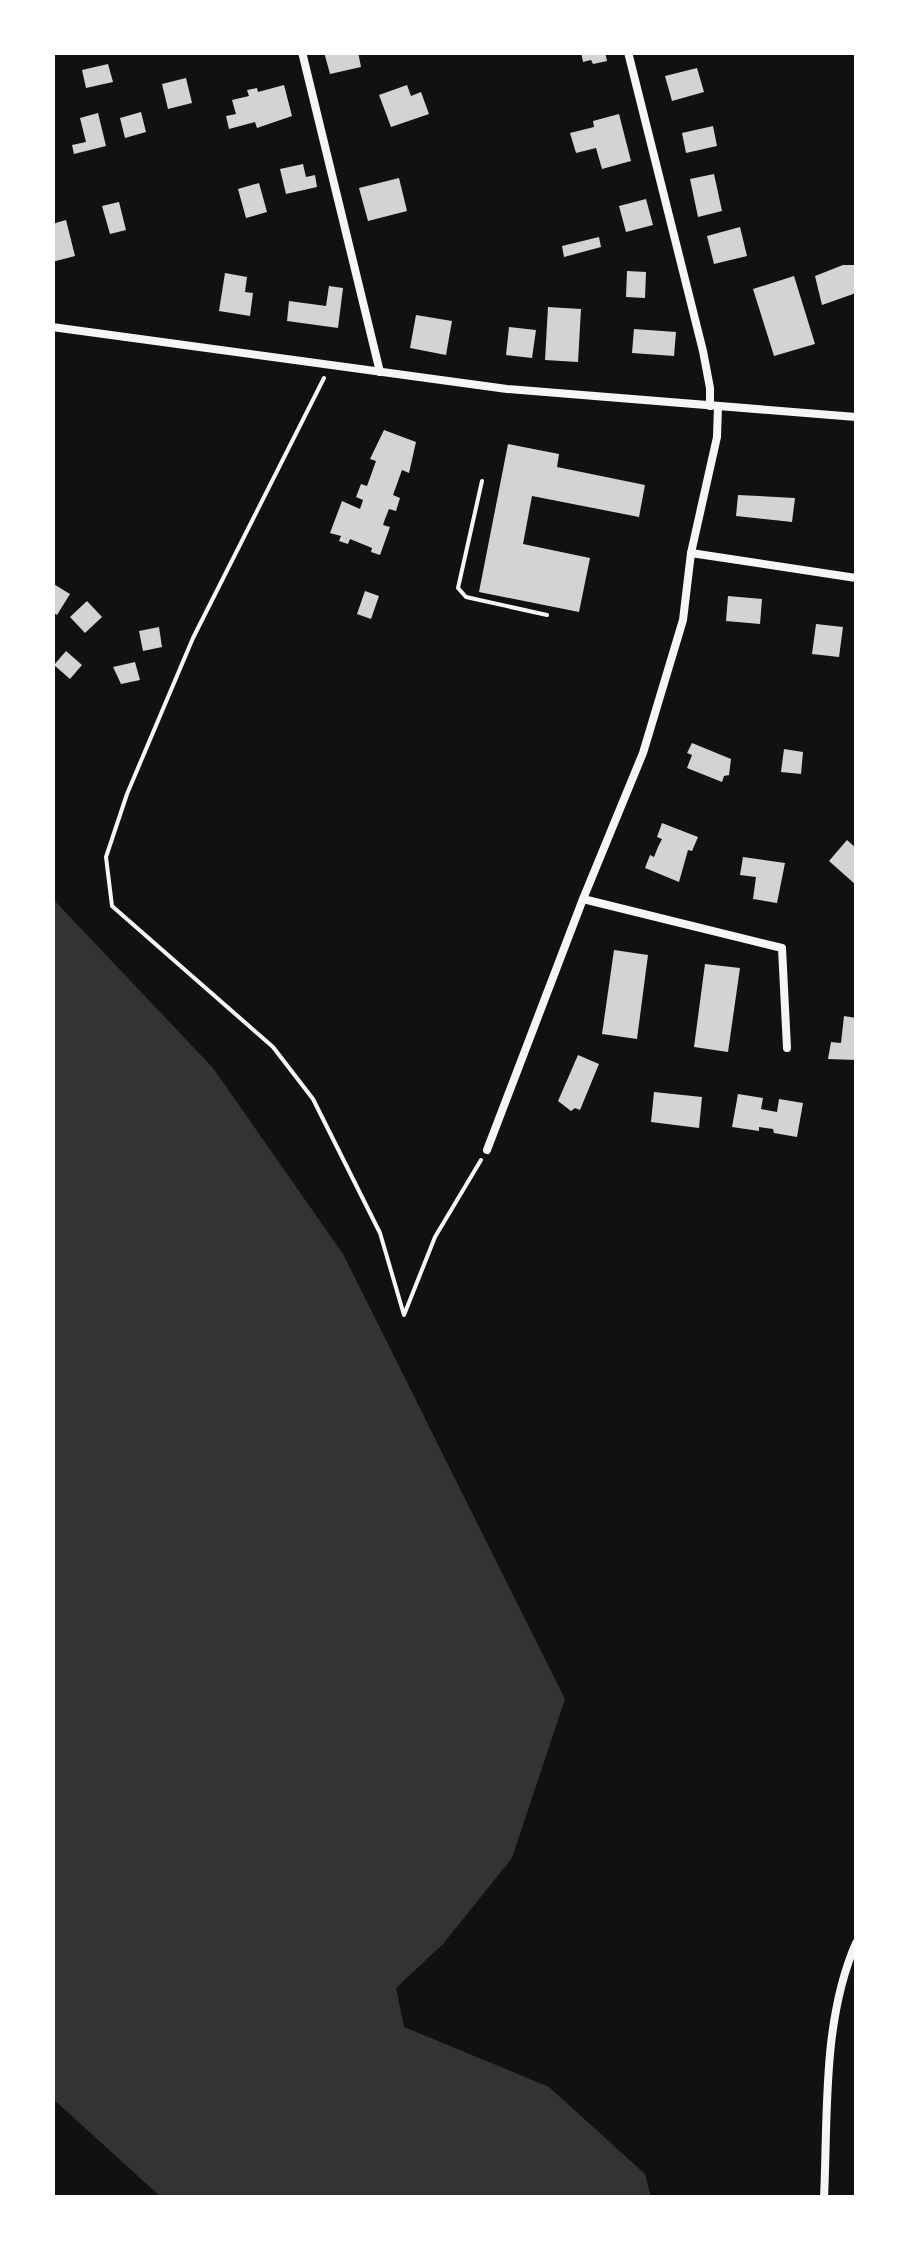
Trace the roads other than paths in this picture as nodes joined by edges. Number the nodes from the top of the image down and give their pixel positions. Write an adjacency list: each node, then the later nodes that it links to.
1 (302, 52): 4 (street)
2 (628, 52): 5 (street)
3 (52, 328): 4 (street)
4 (380, 372): 5 (street)
5 (714, 406): 6 (street); 7 (street)
6 (856, 416)
7 (692, 554): 8 (street); 9 (street)
8 (856, 578)
9 (583, 898): 10 (street); 11 (street)
10 (787, 1048)
11 (487, 1150)
12 (856, 1943): 13 (street)
13 (824, 2198)

